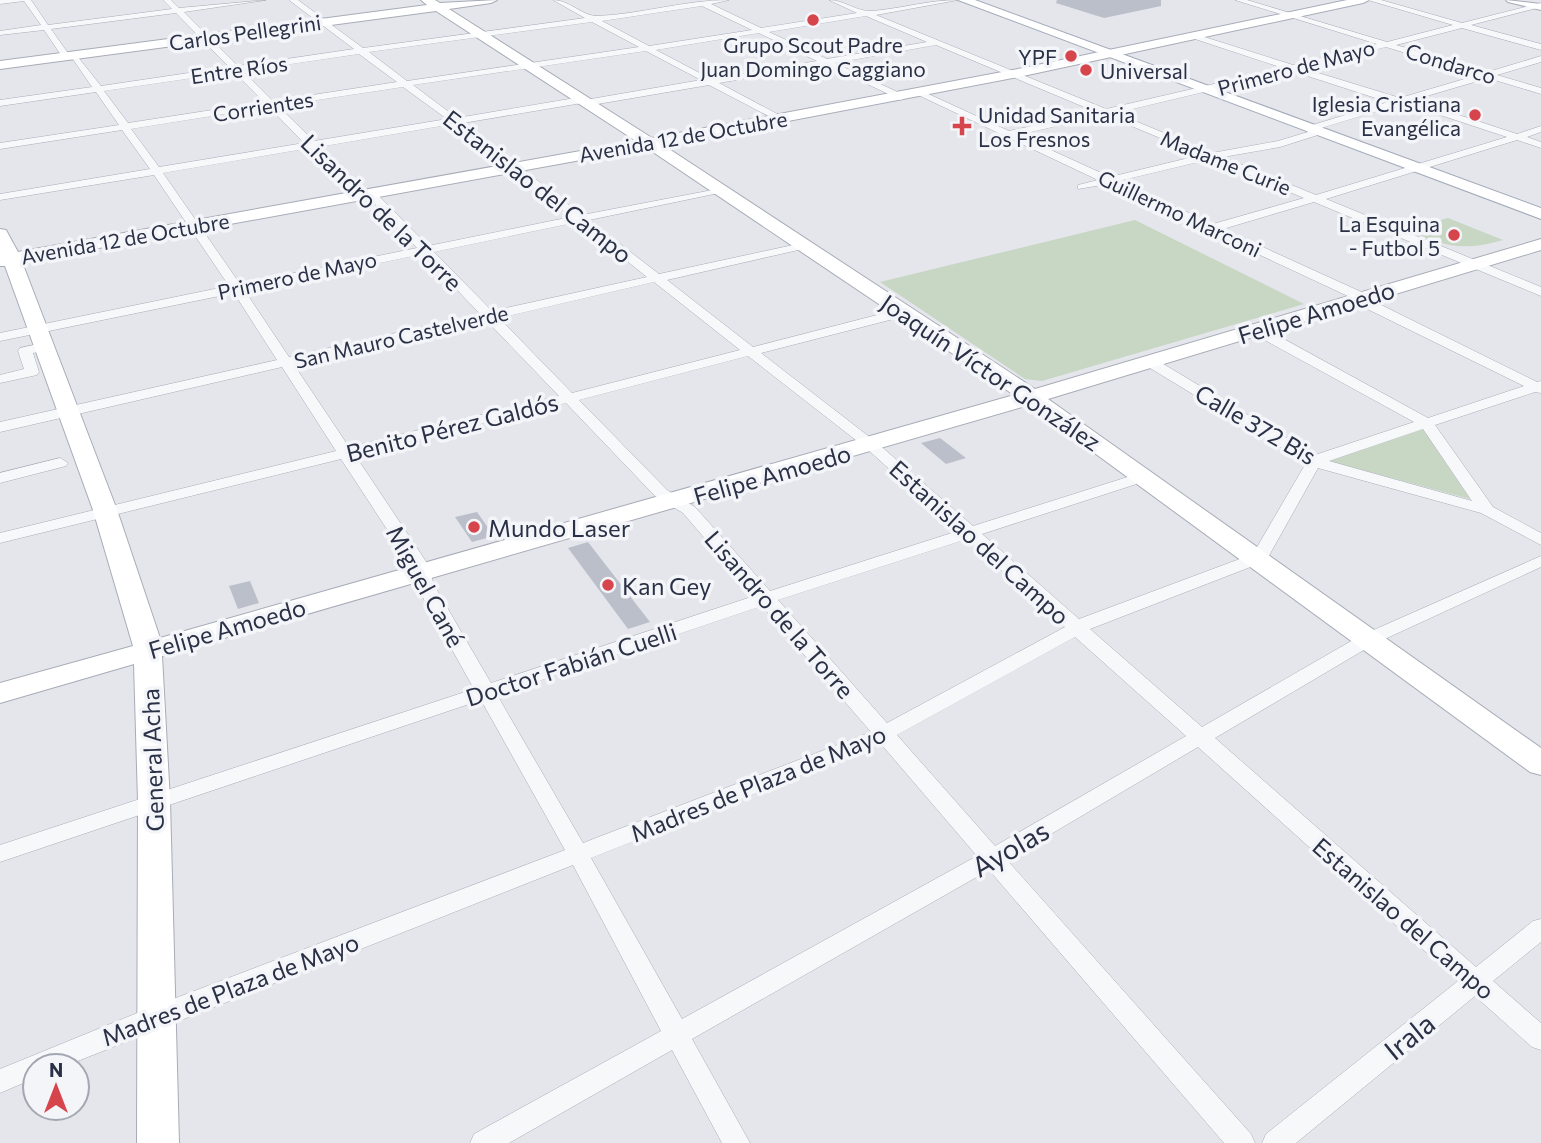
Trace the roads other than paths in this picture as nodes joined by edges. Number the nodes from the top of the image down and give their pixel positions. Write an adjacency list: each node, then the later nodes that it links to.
1 (21, 0): 16 (street)
2 (27, 0): 26 (street, Miguel Cané)
3 (167, 0): 20 (street, Lisandro de la Torre)
4 (262, 0): 20 (street)
5 (293, 0): 24 (street, Estanislao del Campo)
6 (491, 0): 18 (street, Carlos Pellegrini)
7 (557, 0): 23 (street)
8 (725, 0): 17 (street, Entre Ríos)
9 (833, 0): 21 (street, Madame Curie)
10 (954, 0): 21 (street, Corrientes)
11 (964, 0): 38 (main road)
12 (1239, 0): 22 (street, Condarco)
13 (1363, 0): 22 (street, Avenida 12 de Octubre)
14 (1371, 0): 25 (street)
15 (1512, 0): 19 (street)
16 (0, 2)
17 (700, 2): 23 (street, Entre Ríos); 27 (street)
18 (432, 4): 24 (street, Carlos Pellegrini); 30 (street, Joaquín Víctor González)
19 (1539, 6): 25 (street, Primero de Mayo)
20 (176, 11): 26 (street); 32 (street, Lisandro de la Torre)
21 (867, 14): 27 (street, Corrientes); 33 (street, Madame Curie)
22 (1295, 15): 29 (street, Avenida 12 de Octubre); 34 (street, Condarco)
23 (594, 20): 30 (street, Entre Ríos); 36 (street)
24 (323, 22): 32 (street, Carlos Pellegrini); 37 (street, Estanislao del Campo)
25 (1462, 25): 34 (street, Primero de Mayo); 35 (street)
26 (46, 27): 28 (street); 39 (street, Miguel Cané)
27 (761, 31): 36 (street, Corrientes); 41 (street)
28 (0, 33)
29 (1215, 33): 31 (street, Avenida 12 de Octubre); 42 (street)
30 (480, 35): 37 (street, Entre Ríos); 44 (street, Joaquín Víctor González)
31 (1198, 37): 38 (street, Avenida 12 de Octubre); 45 (street)
32 (203, 38): 39 (street, Carlos Pellegrini); 46 (street, Lisandro de la Torre)
33 (936, 43): 41 (street); 47 (street, Madame Curie)
34 (1388, 43): 42 (street, Primero de Mayo); 48 (street, Condarco)
35 (1541, 47)
36 (649, 49): 44 (street, Corrientes); 49 (street)
37 (362, 51): 46 (street, Entre Ríos); 50 (street, Estanislao del Campo)
38 (1111, 55): 47 (street, Avenida 12 de Octubre); 52 (main road)
39 (70, 56): 43 (street, Carlos Pellegrini); 51 (street, Miguel Cané)
40 (1541, 59): 48 (street)
41 (828, 63): 49 (street); 55 (street)
42 (1309, 64): 45 (street, Primero de Mayo); 56 (street)
43 (0, 65)
44 (528, 66): 50 (street, Corrientes); 58 (street, Joaquín Víctor González)
45 (1292, 68): 52 (street, Primero de Mayo); 57 (street)
46 (235, 70): 51 (street, Entre Ríos); 60 (street, Lisandro de la Torre)
47 (1013, 75): 54 (street, Avenida 12 de Octubre); 61 (street, Madame Curie)
48 (1490, 75): 53 (street, Condarco); 56 (street)
49 (710, 82): 58 (street); 62 (street)
50 (405, 83): 60 (street, Corrientes); 63 (street, Estanislao del Campo)
51 (96, 89): 59 (street, Entre Ríos); 64 (street, Miguel Cané)
52 (1207, 90): 61 (street, Primero de Mayo); 66 (main road)
53 (1541, 91)
54 (920, 94): 55 (street, Avenida 12 de Octubre); 67 (street, Guillermo Marconi)
55 (901, 97): 62 (street, Avenida 12 de Octubre)
56 (1413, 97): 57 (street)
57 (1401, 101): 66 (street); 68 (street)
58 (583, 102): 63 (street); 69 (street, Joaquín Víctor González)
59 (0, 103)
60 (271, 105): 64 (street, Corrientes); 70 (street, Lisandro de la Torre)
61 (1106, 113): 67 (street, Primero de Mayo); 73 (street, Madame Curie)
62 (780, 119): 69 (street, Avenida 12 de Octubre)
63 (455, 121): 70 (street); 74 (street, Estanislao del Campo)
64 (124, 127): 72 (street, Corrientes); 76 (street, Miguel Cané)
65 (1541, 129): 68 (street)
66 (1313, 131): 73 (street); 75 (main road)
67 (1008, 134): 77 (street, Guillermo Marconi)
68 (1518, 137): 71 (street); 75 (street)
69 (648, 142): 74 (street, Avenida 12 de Octubre); 79 (street, Joaquín Víctor González)
70 (312, 145): 76 (street); 80 (street, Lisandro de la Torre)
71 (1541, 145)
72 (0, 146)
73 (1212, 156): 77 (street); 82 (street, Madame Curie)
74 (514, 166): 80 (street, Avenida 12 de Octubre); 84 (street, Estanislao del Campo)
75 (1419, 169): 82 (street); 83 (main road)
76 (156, 171): 81 (street); 85 (street, Miguel Cané)
77 (1109, 180): 78 (street); 86 (street, Guillermo Marconi)
78 (1082, 187)
79 (719, 190): 84 (street, Primero de Mayo); 88 (street, Joaquín Víctor González)
80 (364, 193): 85 (street, Avenida 12 de Octubre); 89 (street, Lisandro de la Torre)
81 (0, 197)
82 (1316, 200): 86 (street); 91 (street, Madame Curie)
83 (1541, 214)
84 (580, 218): 89 (street, Primero de Mayo); 92 (street, Estanislao del Campo)
85 (195, 225): 90 (street, Avenida 12 de Octubre); 93 (street, Miguel Cané)
86 (1213, 228): 95 (street, Guillermo Marconi)
87 (1541, 244): 91 (street, Felipe Amoedo)
88 (803, 245): 92 (street, San Mauro Castelverde); 96 (street, Joaquín Víctor González)
89 (424, 249): 93 (street, Primero de Mayo); 97 (street, Lisandro de la Torre)
90 (4, 251): 100 (street, General Acha)
91 (1477, 264): 94 (street, Madame Curie); 95 (street, Felipe Amoedo)
92 (656, 278): 97 (street, San Mauro Castelverde); 101 (street, Estanislao del Campo)
93 (236, 288): 100 (street, Primero de Mayo); 102 (street, Miguel Cané)
94 (1541, 292)
95 (1361, 299): 98 (street, Felipe Amoedo); 105 (street, Guillermo Marconi)
96 (904, 312): 101 (street, Benito Pérez Galdós); 106 (street, Joaquín Víctor González)
97 (488, 317): 102 (street, San Mauro Castelverde); 107 (street, Lisandro de la Torre)
98 (1257, 330): 103 (street, Felipe Amoedo); 109 (street)
99 (0, 337): 100 (street, Primero de Mayo)
100 (40, 338): 104 (street); 108 (street, General Acha)
101 (750, 351): 107 (street, Benito Pérez Galdós); 111 (street, Estanislao del Campo)
102 (285, 362): 108 (street, San Mauro Castelverde); 112 (street, Miguel Cané)
103 (1150, 362): 106 (street, Felipe Amoedo); 113 (street, Calle 372 Bis)
104 (0, 379)
105 (1539, 387): 109 (street)
106 (1032, 397): 111 (street, Felipe Amoedo); 115 (street, Joaquín Víctor González)
107 (569, 398): 112 (street, Benito Pérez Galdós); 117 (street, Lisandro de la Torre)
108 (67, 412): 110 (street, San Mauro Castelverde); 118 (street, General Acha)
109 (1425, 422): 113 (street); 119 (street)
110 (0, 427)
111 (871, 445): 117 (street, Felipe Amoedo); 120 (street, Estanislao del Campo)
112 (344, 453): 118 (street, Benito Pérez Galdós); 125 (street, Miguel Cané)
113 (1315, 461): 119 (street, Calle 372 Bis); 123 (street)
114 (60, 463): 116 (street)
115 (1143, 477): 120 (street, Doctor Fabián Cuelli); 123 (street, Joaquín Víctor González)
116 (0, 478)
117 (675, 501): 125 (street, Felipe Amoedo); 126 (street, Lisandro de la Torre)
118 (105, 510): 121 (street, Benito Pérez Galdós); 129 (street, General Acha)
119 (1487, 510): 122 (street)
120 (968, 532): 126 (street, Doctor Fabián Cuelli); 127 (street, Estanislao del Campo)
121 (0, 538)
122 (1541, 540)
123 (1255, 559): 127 (street, Madres de Plaza de Mayo); 128 (street, Joaquín Víctor González)
124 (1541, 561): 128 (street, Ayolas)
125 (422, 573): 129 (street, Felipe Amoedo); 130 (street, Miguel Cané)
126 (767, 598): 130 (street, Doctor Fabián Cuelli); 132 (street, Lisandro de la Torre)
127 (1076, 627): 132 (street, Madres de Plaza de Mayo); 133 (street, Estanislao del Campo)
128 (1367, 640): 133 (street, Ayolas); 134 (street, Joaquín Víctor González)
129 (148, 651): 131 (street, Felipe Amoedo); 135 (street, General Acha)
130 (486, 692): 135 (street, Doctor Fabián Cuelli); 137 (street, Miguel Cané)
131 (0, 693)
132 (885, 734): 137 (street, Madres de Plaza de Mayo); 138 (street, Lisandro de la Torre)
133 (1200, 738): 138 (street, Ayolas); 140 (street, Estanislao del Campo)
134 (1541, 764)
135 (154, 801): 136 (street, Doctor Fabián Cuelli); 141 (street, General Acha)
136 (0, 854)
137 (578, 855): 141 (street, Madres de Plaza de Mayo); 142 (street, Miguel Cané)
138 (992, 858): 142 (street, Ayolas); 150 (street, Lisandro de la Torre)
139 (1541, 928): 140 (street, Irala)
140 (1476, 982): 143 (street, Estanislao del Campo); 151 (street, Irala)
141 (156, 1017): 144 (street, Madres de Plaza de Mayo); 147 (street, General Acha)
142 (678, 1034): 148 (street, Ayolas); 149 (street, Miguel Cané)
143 (1541, 1039)
144 (70, 1052)
145 (21, 1072): 146 (street, Madres de Plaza de Mayo)
146 (0, 1081)
147 (158, 1143)
148 (484, 1143)
149 (736, 1143)
150 (1241, 1143)
151 (1276, 1143)

